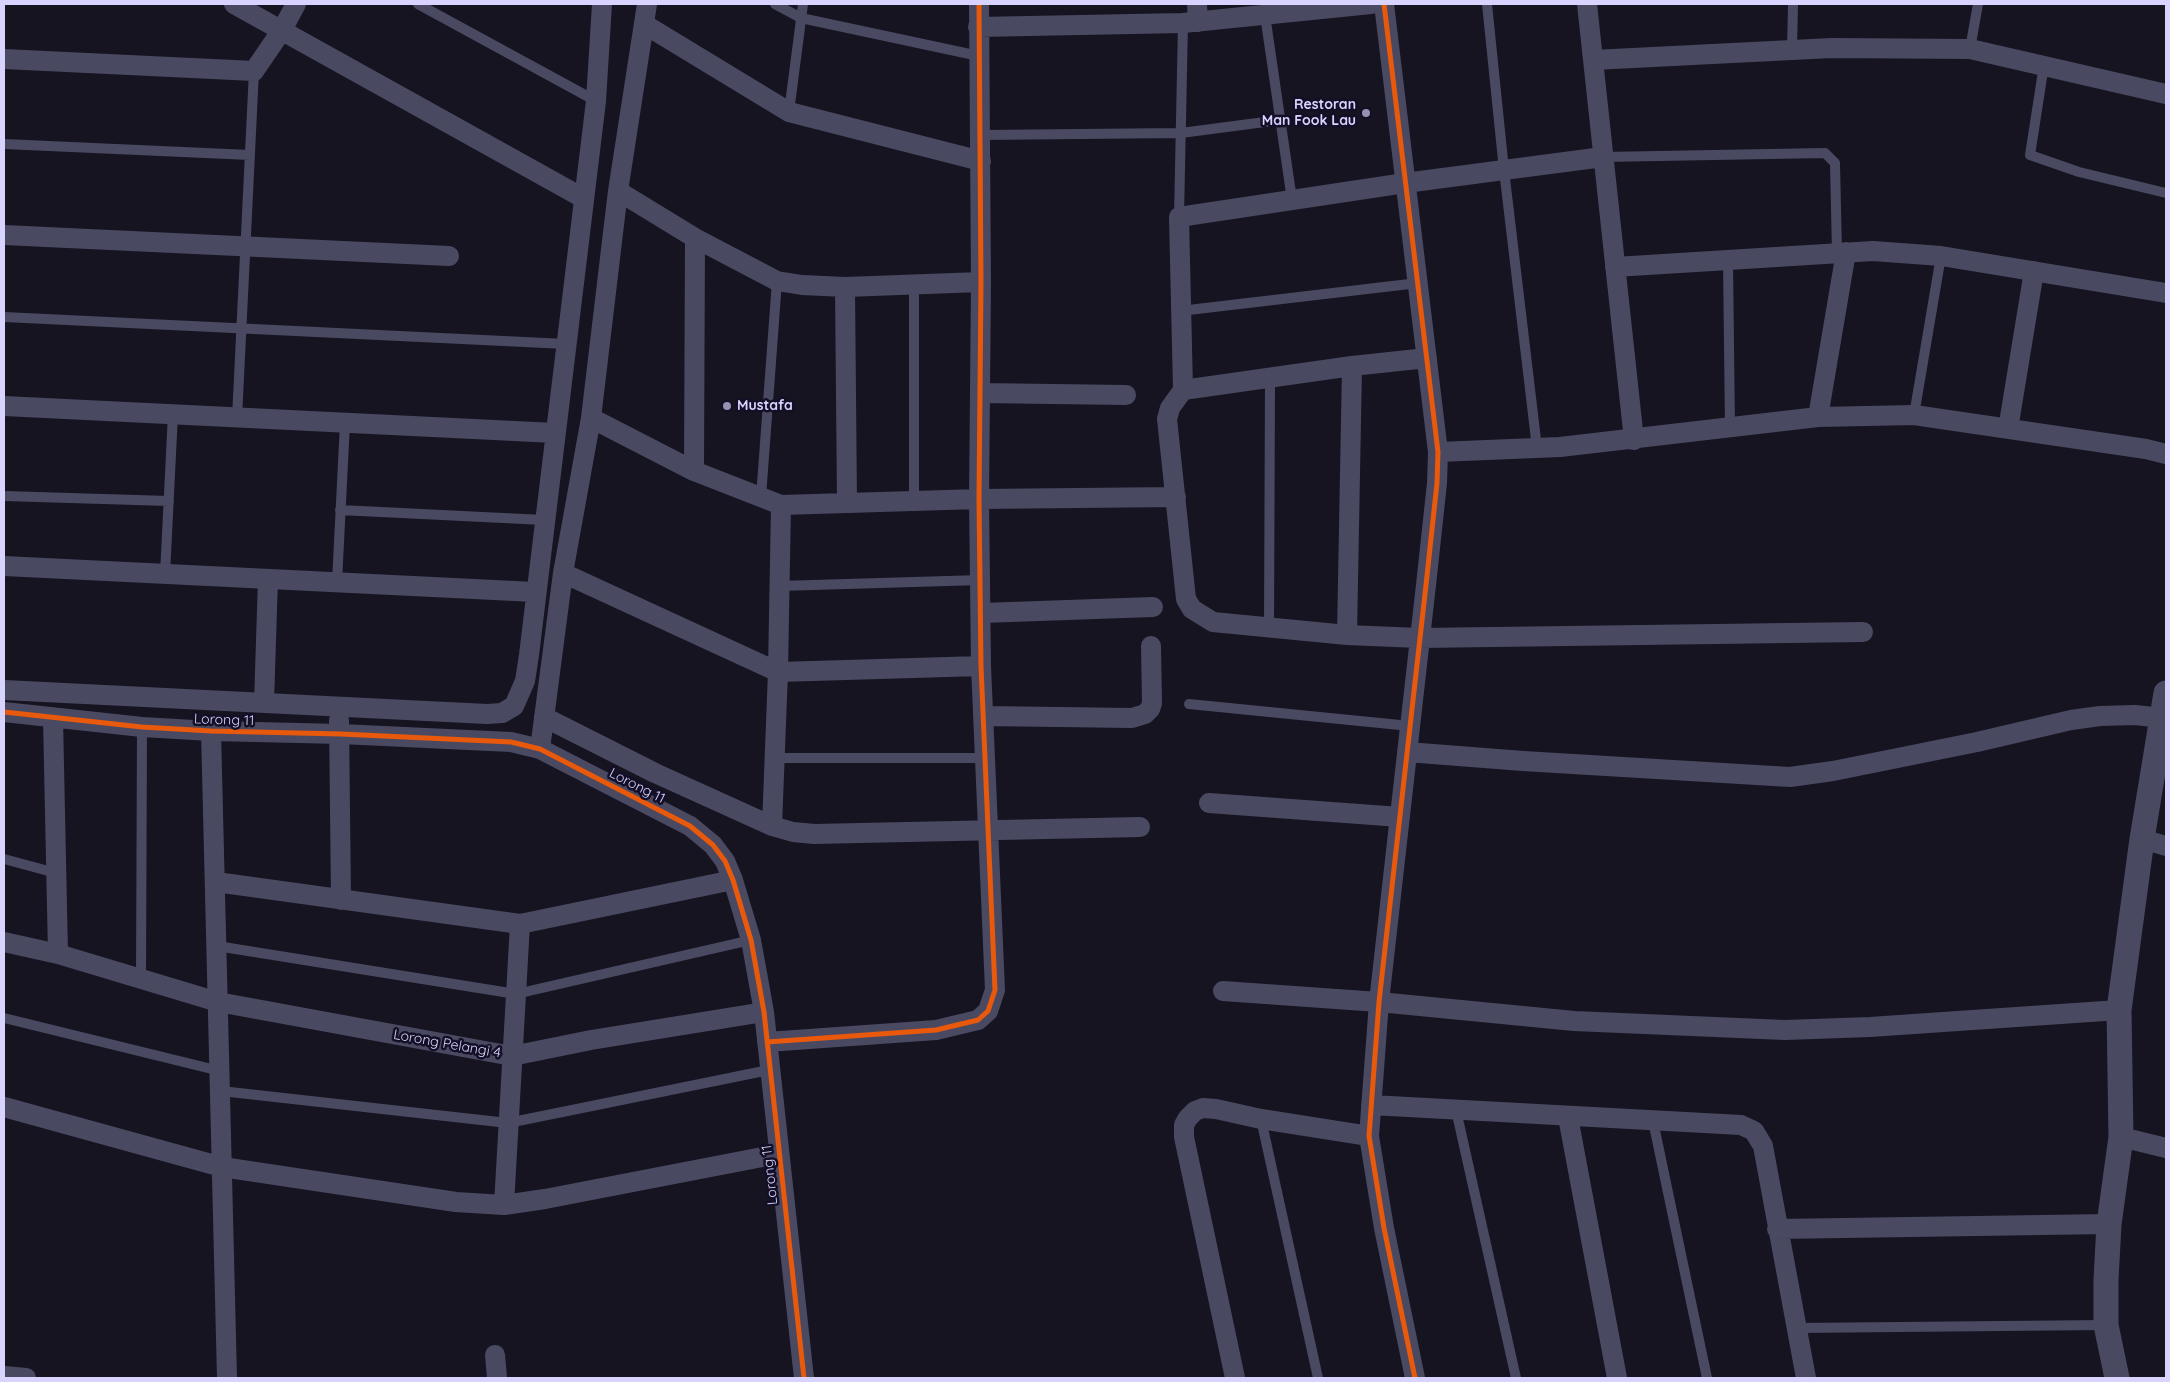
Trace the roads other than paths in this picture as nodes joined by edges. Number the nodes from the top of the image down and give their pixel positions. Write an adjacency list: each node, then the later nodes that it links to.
1 (234, 4): 20 (street)
2 (296, 4): 20 (street)
3 (418, 4): 29 (lane)
4 (647, 4): 18 (street)
5 (776, 4): 17 (lane)
6 (803, 4): 17 (lane)
7 (979, 4): 19 (street)
8 (1370, 4): 15 (street)
9 (1384, 4): 39 (street)
10 (1487, 4): 38 (lane)
11 (1587, 4): 25 (street)
12 (1794, 4): 22 (lane)
13 (1978, 4): 21 (lane)
14 (599, 5): 29 (street)
15 (1265, 15): 16 (street); 31 (lane)
16 (1193, 16): 19 (street); 32 (lane)
17 (801, 18): 23 (lane); 30 (lane)
18 (644, 24): 30 (street); 40 (street)
19 (978, 27): 23 (street)
20 (282, 30): 27 (street); 42 (street)
21 (1970, 49): 22 (street); 26 (street)
22 (1792, 50): 25 (street)
23 (979, 56): 33 (street)
24 (4, 59): 27 (street)
25 (1593, 60): 36 (street)
26 (2044, 65): 28 (street); 41 (lane)
27 (254, 71): 35 (lane)
28 (2166, 94)
29 (596, 101): 42 (street)
30 (789, 112): 37 (street)
31 (1280, 120): 32 (lane); 43 (lane)
32 (1181, 133): 33 (lane); 44 (lane)
33 (981, 134): 37 (street)
34 (4, 144): 35 (lane)
35 (250, 155): 47 (lane)
36 (1603, 157): 38 (street); 48 (lane); 52 (street)
37 (981, 161): 55 (street)
38 (1504, 170): 39 (street); 82 (lane)
39 (1405, 183): 43 (street); 56 (street)
40 (618, 191): 46 (street); 64 (street)
41 (2166, 193)
42 (583, 198): 63 (street)
43 (1292, 200): 44 (street)
44 (1179, 217): 60 (street)
45 (4, 235): 47 (street)
46 (695, 238): 54 (street); 85 (street)
47 (246, 246): 49 (street); 62 (lane)
48 (1841, 252): 50 (street); 51 (street); 74 (street)
49 (449, 256)
50 (1941, 256): 53 (street); 73 (lane)
51 (1728, 260): 52 (street); 78 (lane)
52 (1615, 267): 81 (street)
53 (2034, 271): 59 (street); 79 (street)
54 (777, 281): 58 (street); 87 (lane)
55 (981, 282): 57 (street); 69 (street)
56 (1418, 283): 60 (lane); 65 (street)
57 (914, 284): 58 (street); 90 (lane)
58 (845, 287): 92 (street)
59 (2166, 293)
60 (1180, 311): 68 (street)
61 (4, 317): 62 (lane)
62 (242, 328): 63 (lane); 75 (lane)
63 (566, 344): 64 (street); 80 (street)
64 (599, 348): 76 (street)
65 (1427, 358): 66 (street); 83 (street)
66 (1352, 366): 67 (street); 108 (street)
67 (1270, 378): 68 (street); 106 (lane)
68 (1182, 390): 88 (street)
69 (980, 393): 70 (street); 89 (street)
70 (1126, 395)
71 (4, 406): 72 (street)
72 (173, 414): 75 (street); 91 (lane)
73 (1914, 415): 74 (street); 79 (street)
74 (1818, 417): 78 (street)
75 (237, 418): 77 (street)
76 (591, 418): 85 (street); 97 (street)
77 (345, 423): 80 (street); 94 (lane)
78 (1730, 429): 81 (street)
79 (2008, 429): 84 (street)
80 (555, 433): 95 (street)
81 (1634, 440): 82 (street)
82 (1537, 448): 83 (street)
83 (1438, 452): 109 (street)
84 (2166, 454)
85 (694, 472): 87 (street)
86 (4, 496): 91 (lane)
87 (761, 497): 93 (street)
88 (1176, 497): 89 (street); 106 (street)
89 (979, 499): 90 (street); 100 (street)
90 (914, 501): 92 (street)
91 (168, 502): 98 (lane)
92 (848, 503): 93 (street)
93 (781, 505): 102 (street)
94 (340, 510): 95 (lane); 101 (lane)
95 (544, 520): 103 (street)
96 (4, 566): 98 (street)
97 (564, 573): 112 (street); 120 (street)
98 (165, 574): 99 (street)
99 (268, 579): 101 (street); 115 (street)
100 (981, 580): 102 (lane); 105 (street)
101 (337, 582): 103 (street)
102 (779, 586): 112 (street)
103 (535, 592): 117 (street)
104 (1153, 607): 105 (street)
105 (982, 612): 111 (street)
106 (1269, 628): 108 (street)
107 (1863, 632): 109 (street)
108 (1347, 635): 109 (street)
109 (1419, 638): 123 (street)
110 (1151, 646): 119 (street)
111 (981, 666): 112 (street); 119 (street)
112 (778, 672): 129 (street)
113 (4, 690): 115 (street)
114 (2166, 693): 122 (street)
115 (264, 703): 117 (street)
116 (1188, 704): 123 (lane)
117 (338, 706): 126 (street)
118 (4, 712): 121 (street, Lorong 11)
119 (984, 716): 130 (street)
120 (544, 717): 127 (street); 133 (street)
121 (53, 718): 124 (street, Lorong 11); 139 (street)
122 (2163, 718): 128 (street); 136 (street)
123 (1410, 726): 128 (street)
124 (142, 727): 125 (street, Lorong 11); 148 (lane)
125 (211, 731): 126 (street, Lorong 11); 141 (street)
126 (341, 734): 127 (street, Lorong 11); 142 (street)
127 (540, 749): 140 (street, Lorong 11)
128 (1407, 752): 132 (street)
129 (775, 758): 130 (lane); 133 (street)
130 (986, 758): 135 (street)
131 (1209, 803): 132 (street)
132 (1400, 817): 152 (street)
133 (772, 826): 135 (street)
134 (1140, 827): 135 (street)
135 (989, 831): 156 (street)
136 (2142, 840): 137 (street); 153 (street)
137 (2166, 846)
138 (4, 859): 139 (lane)
139 (56, 873): 147 (street)
140 (733, 880): 143 (street); 144 (street, Lorong 11)
141 (216, 882): 142 (street); 146 (street)
142 (341, 900): 143 (street)
143 (520, 924): 150 (street)
144 (751, 940): 150 (lane); 154 (street, Lorong 11)
145 (4, 942): 147 (street, Lorong Pelangi 4)
146 (217, 946): 150 (lane); 151 (street)
147 (58, 954): 148 (street, Lorong Pelangi 4)
148 (141, 980): 151 (street, Lorong Pelangi 4)
149 (1223, 991): 152 (street)
150 (516, 994): 157 (street)
151 (218, 1002): 157 (street, Lorong Pelangi 4); 159 (street)
152 (1380, 1002): 153 (street); 161 (street)
153 (2119, 1010): 169 (street)
154 (764, 1012): 156 (street, Lorong 11); 157 (street, Lorong Pelangi 4)
155 (4, 1018): 159 (lane)
156 (767, 1042): 158 (street, Lorong 11)
157 (512, 1056): 167 (street)
158 (769, 1070): 167 (lane); 171 (street, Lorong 11)
159 (220, 1071): 160 (street)
160 (221, 1091): 167 (lane); 172 (street)
161 (1371, 1105): 163 (street); 168 (street)
162 (4, 1107): 172 (street)
163 (1456, 1110): 164 (street); 187 (lane)
164 (1568, 1117): 166 (street); 188 (street)
165 (1261, 1119): 168 (street); 184 (street); 185 (lane)
166 (1653, 1121): 175 (street); 189 (lane)
167 (508, 1123): 173 (street)
168 (1369, 1136): 186 (street)
169 (2121, 1137): 170 (street); 174 (street)
170 (2166, 1148)
171 (778, 1154): 173 (street); 183 (street, Lorong 11)
172 (222, 1167): 173 (street); 181 (street)
173 (504, 1205)
174 (2110, 1224): 175 (street); 176 (street)
175 (1777, 1229): 177 (street)
176 (2106, 1325): 177 (lane); 191 (street)
177 (1796, 1328): 190 (street)
178 (495, 1355): 182 (street)
179 (4, 1376): 180 (street)
180 (26, 1378)
181 (227, 1378)
182 (497, 1378)
183 (804, 1378)
184 (1235, 1378)
185 (1318, 1378)
186 (1415, 1378)
187 (1516, 1378)
188 (1617, 1378)
189 (1707, 1378)
190 (1806, 1378)
191 (2116, 1378)

